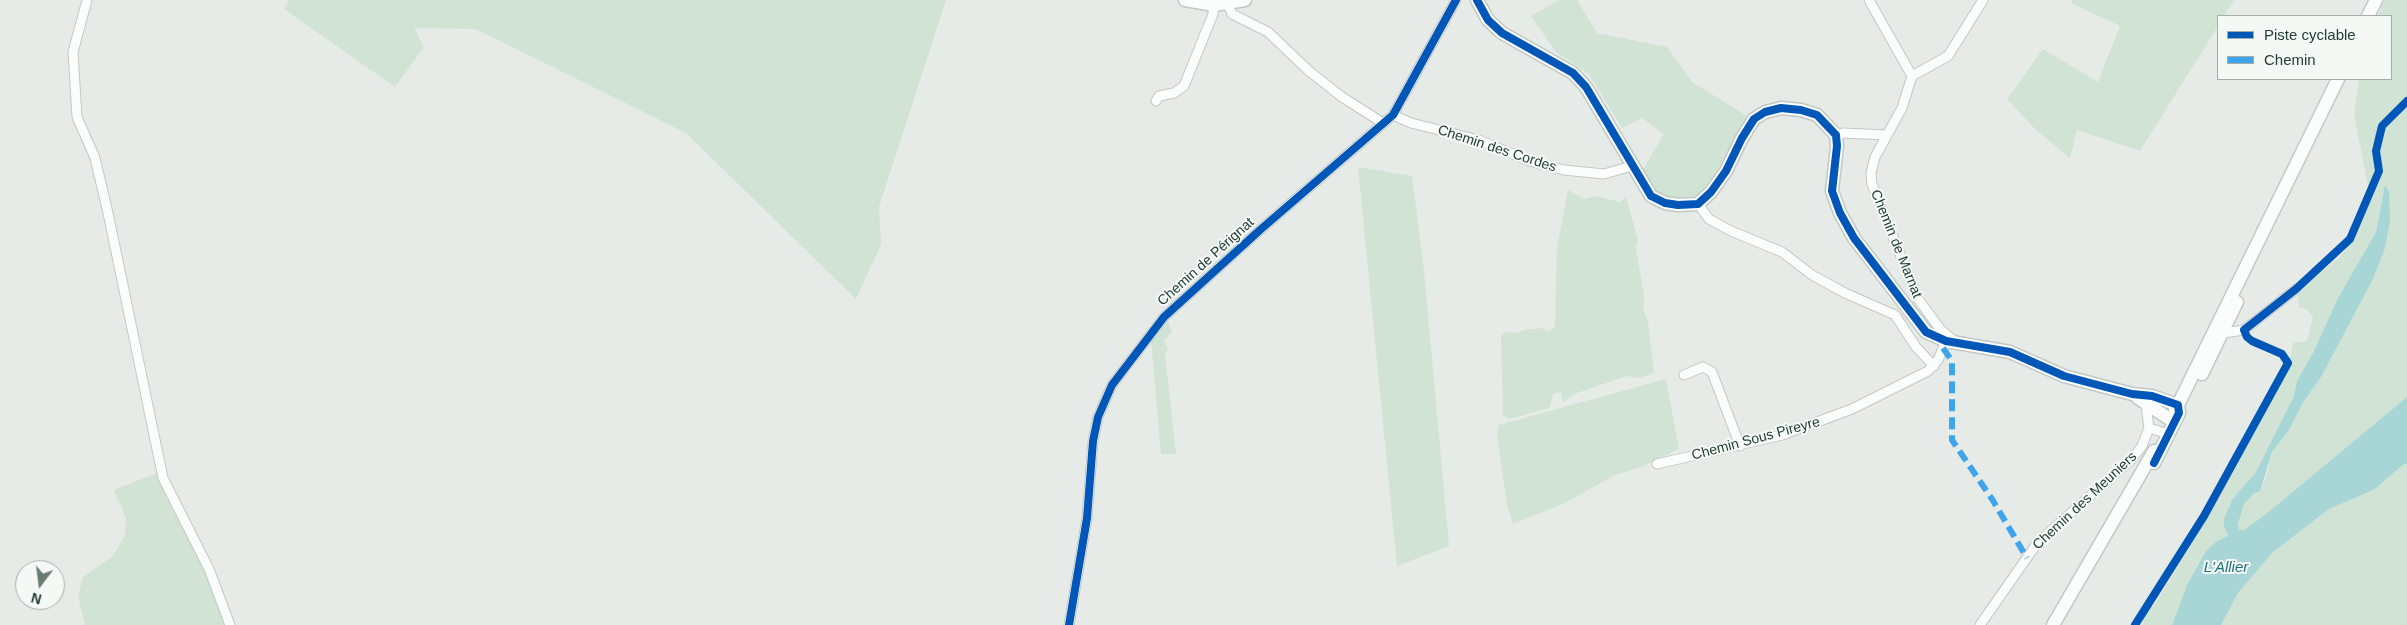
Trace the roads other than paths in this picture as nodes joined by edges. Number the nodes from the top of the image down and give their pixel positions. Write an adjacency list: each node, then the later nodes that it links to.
1 (87, 0): 33 (street)
2 (1185, 0): 10 (street)
3 (1245, 0): 9 (street)
4 (1456, 0): 15 (street, Chemin de Pérignat)
5 (1477, 0): 19 (street)
6 (1869, 0): 12 (street)
7 (1983, 0): 12 (street)
8 (2376, 0): 11 (street)
9 (1227, 3): 10 (street); 16 (street)
10 (1214, 4): 14 (street)
11 (2368, 15)
12 (1912, 76): 18 (street, Chemin de Marnat)
13 (2338, 80): 22 (street)
14 (1156, 101)
15 (1393, 115): 16 (street, Chemin de Pérignat); 19 (street, Chemin des Cordes)
16 (1382, 123): 34 (street, Chemin de Pérignat)
17 (1836, 135): 18 (street); 20 (street); 23 (street)
18 (1886, 135): 23 (street, Chemin de Marnat)
19 (1632, 166): 20 (street)
20 (1698, 204): 24 (street)
21 (2296, 290): 22 (street)
22 (2220, 331): 27 (street)
23 (1950, 341): 24 (street); 26 (street)
24 (1934, 366): 30 (street, Chemin Sous Pireyre)
25 (1684, 375): 30 (street)
26 (2150, 399): 27 (street); 28 (street, Chemin des Meuniers)
27 (2178, 412): 29 (street); 32 (street)
28 (2149, 428): 29 (street); 35 (street, Chemin des Meuniers)
29 (2165, 433): 32 (street)
30 (1740, 446): 31 (street, Chemin Sous Pireyre)
31 (1657, 464)
32 (2078, 581): 36 (street)
33 (230, 625)
34 (1070, 625)
35 (1980, 625)
36 (2053, 625)

